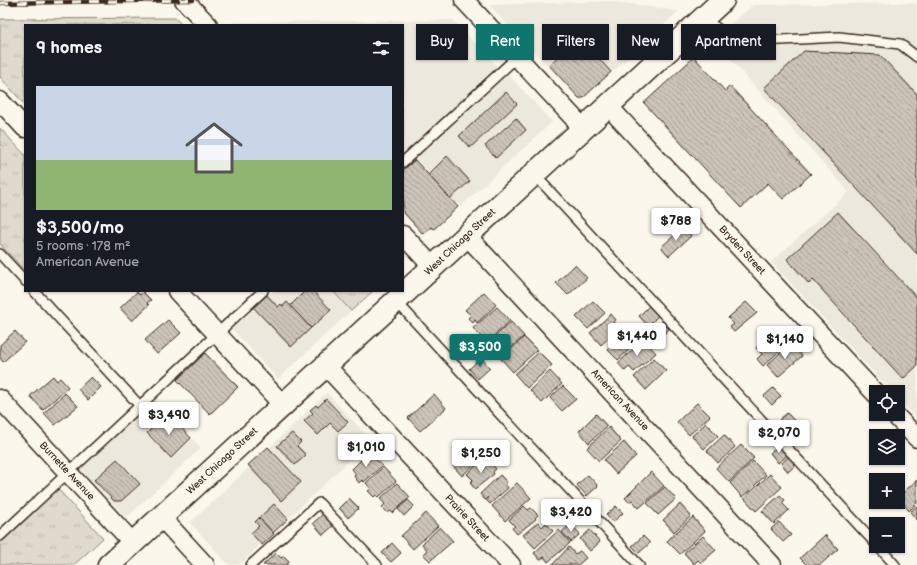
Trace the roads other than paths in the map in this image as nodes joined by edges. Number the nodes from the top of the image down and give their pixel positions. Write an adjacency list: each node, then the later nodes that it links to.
1 (184, 0): 5 (street)
2 (464, 0): 6 (street)
3 (723, 0): 4 (street, West Chicago Street)
4 (703, 18): 7 (lane); 11 (street, West Chicago Street)
5 (207, 24)
6 (486, 24)
7 (917, 57)
8 (514, 60): 14 (lane)
9 (520, 60): 13 (street)
10 (0, 101): 12 (street)
11 (608, 106): 13 (street, West Chicago Street); 27 (street, Bryden Street)
12 (24, 127)
13 (583, 128): 15 (street, West Chicago Street)
14 (404, 161)
15 (534, 174): 17 (street, West Chicago Street); 36 (lane)
16 (404, 236): 19 (street)
17 (467, 236): 19 (street, West Chicago Street); 45 (street, American Avenue)
18 (0, 254): 20 (lane)
19 (433, 267): 24 (street, West Chicago Street)
20 (24, 281)
21 (35, 292): 30 (lane)
22 (177, 292): 25 (street)
23 (262, 292): 25 (lane)
24 (396, 301): 26 (street, West Chicago Street); 44 (lane)
25 (215, 332): 29 (street); 30 (lane)
26 (326, 366): 29 (street, West Chicago Street); 43 (street, Prairie Street)
27 (869, 386)
28 (0, 399): 33 (street, Burnette Avenue)
29 (283, 405): 34 (street, West Chicago Street)
30 (140, 406): 33 (lane)
31 (901, 421): 32 (street)
32 (917, 438)
33 (68, 473): 35 (lane); 37 (street, Burnette Avenue)
34 (161, 517): 37 (street, West Chicago Street); 40 (street)
35 (0, 536)
36 (869, 536)
37 (133, 543): 39 (street, West Chicago Street)
38 (884, 553): 46 (lane)
39 (109, 565)
40 (205, 565)
41 (251, 565): 42 (lane)
42 (377, 565)
43 (511, 565)
44 (639, 565)
45 (772, 565)
46 (895, 565)

